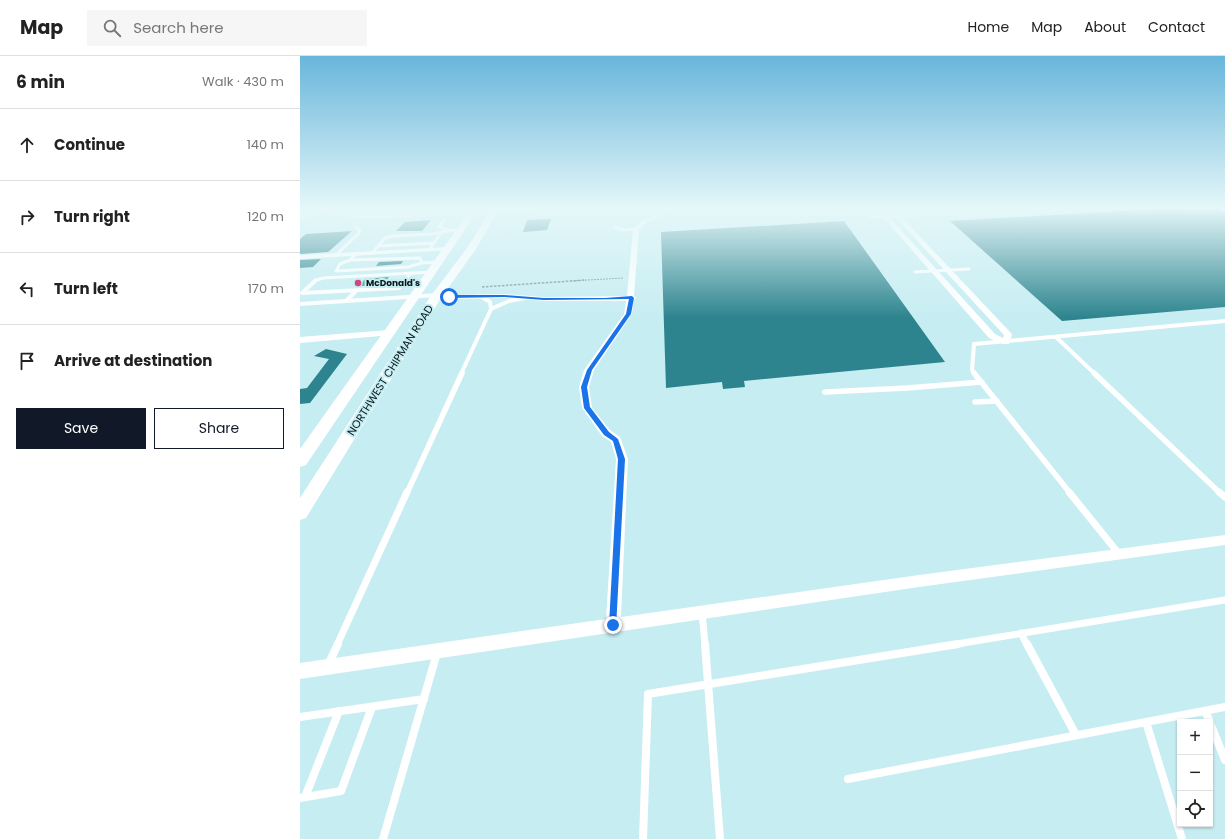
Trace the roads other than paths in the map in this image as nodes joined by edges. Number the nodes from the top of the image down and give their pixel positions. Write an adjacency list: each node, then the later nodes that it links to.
1 (346, 246): 14 (lane)
2 (378, 246): 3 (lane); 12 (lane)
3 (387, 246)
4 (432, 246): 11 (lane)
5 (450, 246): 10 (main road, NORTHWEST CHIPMAN ROAD)
6 (474, 246): 26 (main road, NORTHWEST CHIPMAN ROAD)
7 (635, 246): 30 (street)
8 (911, 246): 21 (street)
9 (925, 246): 20 (street)
10 (449, 249): 11 (street); 17 (main road, NORTHWEST CHIPMAN ROAD)
11 (429, 250): 12 (street)
12 (372, 253): 13 (street)
13 (356, 254): 14 (street); 16 (lane)
14 (336, 255): 15 (street)
15 (300, 257)
16 (350, 260): 18 (lane); 18 (lane)
17 (440, 262): 18 (lane); 22 (main road, NORTHWEST CHIPMAN ROAD)
18 (422, 263)
19 (970, 269): 20 (lane)
20 (948, 270): 21 (lane); 39 (street)
21 (934, 271): 23 (lane); 39 (street)
22 (432, 272): 24 (lane); 27 (main road, NORTHWEST CHIPMAN ROAD)
23 (915, 272)
24 (410, 274): 25 (lane); 25 (lane)
25 (356, 291): 32 (lane)
26 (438, 294): 27 (street); 28 (street); 31 (street); 46 (main road, NORTHWEST CHIPMAN ROAD)
27 (416, 295): 32 (street); 36 (main road, NORTHWEST CHIPMAN ROAD)
28 (478, 296): 29 (street); 34 (lane)
29 (527, 298): 31 (street); 34 (lane)
30 (632, 298): 31 (street); 51 (street)
31 (560, 299)
32 (347, 300): 33 (street)
33 (300, 304)
34 (491, 309): 54 (lane)
35 (1225, 321): 37 (lane)
36 (389, 333): 38 (street); 44 (main road, NORTHWEST CHIPMAN ROAD)
37 (1057, 338): 39 (lane); 45 (lane)
38 (300, 340)
39 (1006, 342): 40 (lane)
40 (982, 382): 41 (lane); 42 (lane)
41 (825, 392)
42 (997, 400): 43 (lane); 48 (lane)
43 (975, 402)
44 (300, 461)
45 (1225, 497)
46 (300, 513)
47 (1225, 540): 48 (street)
48 (1119, 554): 50 (street)
49 (1225, 600): 52 (lane)
50 (702, 612): 51 (street); 56 (lane)
51 (613, 625): 53 (street)
52 (1021, 633): 56 (lane); 66 (lane)
53 (438, 651): 54 (street); 57 (lane)
54 (328, 667): 55 (street)
55 (300, 671)
56 (708, 684): 71 (lane); 72 (lane)
57 (424, 699): 58 (lane); 70 (lane)
58 (372, 707): 60 (lane); 69 (lane)
59 (1225, 707): 61 (lane)
60 (339, 711): 62 (lane); 69 (lane)
61 (1205, 711): 63 (lane); 64 (lane)
62 (300, 717)
63 (1209, 719)
64 (1146, 722): 66 (lane); 73 (lane)
65 (1213, 730): 67 (lane)
66 (1076, 735): 68 (lane)
67 (1225, 760)
68 (848, 779)
69 (302, 797)
70 (383, 839)
71 (643, 839)
72 (720, 839)
73 (1182, 839)

